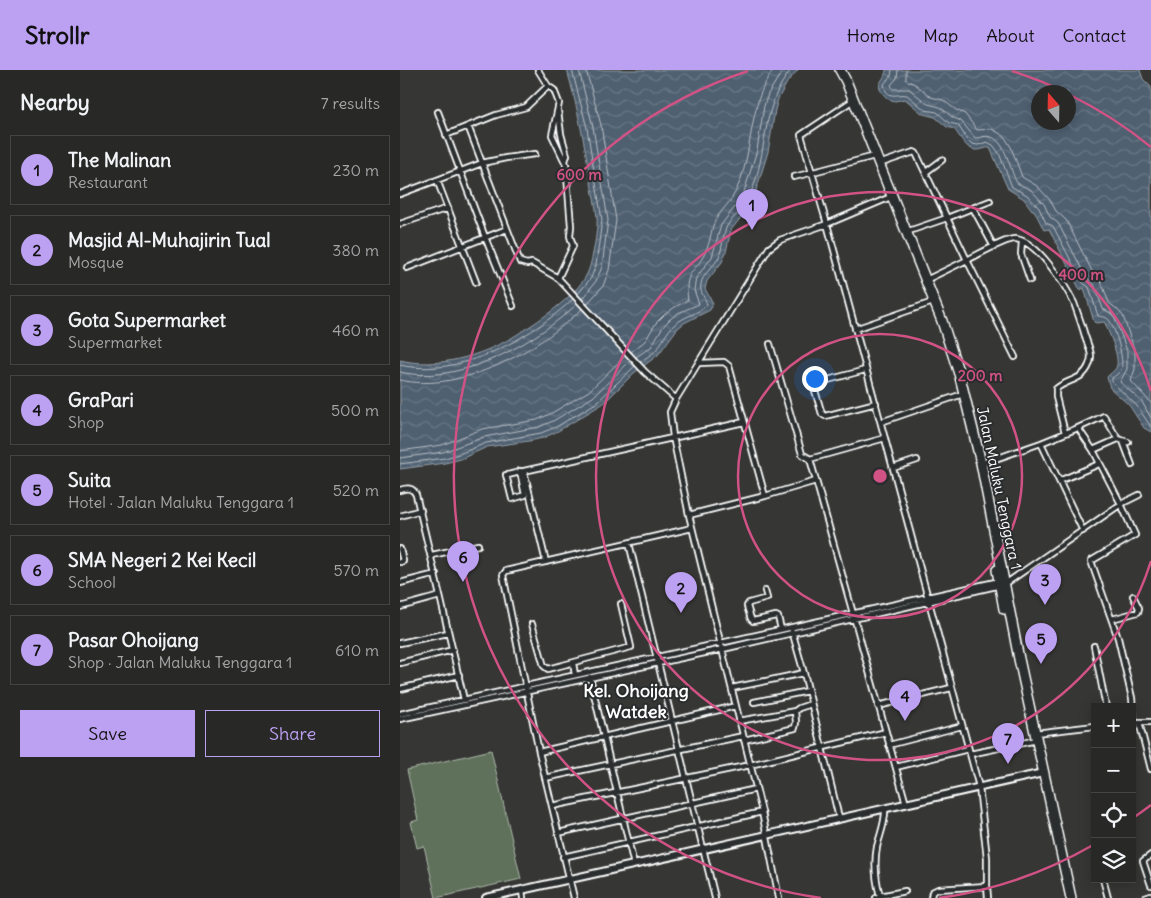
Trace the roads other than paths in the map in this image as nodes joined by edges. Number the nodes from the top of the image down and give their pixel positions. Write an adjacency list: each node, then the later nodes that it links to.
1 (538, 70): 3 (street)
2 (840, 70): 4 (highway, Jalan Maluku Tenggara 1); 14 (highway, Jalan Maluku Tenggara 1)
3 (548, 86): 5 (street); 7 (street)
4 (850, 103): 10 (highway, Jalan Maluku Tenggara 1); 16 (street)
5 (558, 108): 12 (street); 12 (street)
6 (438, 112): 8 (street)
7 (468, 126): 8 (street); 13 (street)
8 (446, 135): 15 (street)
9 (535, 154): 13 (street)
10 (871, 158): 16 (street); 21 (highway, Jalan Maluku Tenggara 1)
11 (942, 160): 17 (street)
12 (565, 161): 36 (street)
13 (482, 163): 15 (street); 28 (street)
14 (879, 164): 17 (street); 21 (highway, Jalan Maluku Tenggara 1)
15 (460, 171): 19 (street); 30 (street)
16 (813, 172): 18 (street); 27 (street)
17 (926, 172): 25 (street)
18 (794, 178)
19 (437, 180): 20 (street); 23 (street)
20 (400, 194)
21 (890, 197): 27 (street); 29 (highway, Jalan Maluku Tenggara 1); 40 (highway, Jalan Maluku Tenggara 1)
22 (990, 201): 24 (street)
23 (448, 208): 26 (street); 32 (street)
24 (973, 208): 25 (street); 33 (street)
25 (947, 218): 29 (street); 34 (street)
26 (400, 224)
27 (827, 224): 42 (street); 45 (street)
28 (507, 229): 30 (street); 36 (street)
29 (906, 232): 37 (highway, Jalan Maluku Tenggara 1)
30 (485, 237): 32 (street); 41 (street)
31 (1022, 241): 33 (street); 38 (street); 53 (street)
32 (463, 246): 35 (street); 39 (street)
33 (994, 247): 34 (street)
34 (967, 260): 37 (street); 44 (street)
35 (407, 268)
36 (558, 278): 48 (street)
37 (926, 280): 61 (highway, Jalan Maluku Tenggara 1)
38 (1030, 280)
39 (476, 282)
40 (930, 303): 42 (street); 47 (highway, Jalan Maluku Tenggara 1)
41 (513, 306)
42 (855, 329): 46 (street)
43 (770, 344): 59 (street)
44 (1015, 357)
45 (699, 364): 48 (street); 50 (street)
46 (865, 370): 49 (street); 49 (street)
47 (960, 395): 51 (street); 61 (highway, Jalan Maluku Tenggara 1)
48 (676, 399): 54 (street)
49 (876, 402): 51 (street)
50 (744, 422): 54 (street); 70 (street)
51 (881, 422): 55 (street)
52 (1078, 428): 53 (street); 56 (street); 58 (street)
53 (1064, 433): 57 (street)
54 (673, 437): 65 (street); 73 (street)
55 (885, 438): 59 (street); 64 (street)
56 (1123, 440): 58 (street); 63 (street)
57 (1041, 443): 61 (street); 67 (street)
58 (1092, 450): 62 (street)
59 (810, 460): 66 (street)
60 (917, 460): 64 (street)
61 (979, 464): 84 (highway, Jalan Maluku Tenggara 1)
62 (1099, 464): 67 (street); 71 (street)
63 (1132, 465)
64 (894, 468): 89 (street)
65 (522, 471): 65 (street); 82 (street)
66 (816, 481): 70 (street); 92 (street)
67 (1059, 481): 76 (street)
68 (400, 490): 72 (street)
69 (1139, 495): 71 (street)
70 (765, 496): 73 (street)
71 (1121, 504): 76 (street); 94 (street)
72 (421, 510): 74 (street); 80 (street)
73 (689, 515): 75 (street)
74 (400, 516)
75 (692, 528): 77 (street); 100 (street)
76 (1082, 531): 84 (street)
77 (629, 543): 82 (street); 105 (street)
78 (478, 546): 80 (street)
79 (400, 550): 81 (street)
80 (432, 555): 83 (street)
81 (400, 562)
82 (546, 562): 116 (street)
83 (436, 574): 85 (street); 87 (street)
84 (1003, 583): 89 (street); 136 (highway, Jalan Maluku Tenggara 1)
85 (400, 584)
86 (765, 590): 97 (street)
87 (440, 596): 91 (street); 98 (street)
88 (1133, 596): 94 (street)
89 (929, 599): 92 (street); 93 (street); 114 (street)
90 (621, 604): 106 (street)
91 (400, 607)
92 (854, 614): 93 (street); 96 (street)
93 (855, 619): 99 (street); 124 (street)
94 (1112, 619): 121 (street)
95 (532, 624): 106 (street)
96 (790, 626): 97 (street); 99 (street)
97 (781, 629): 100 (street)
98 (448, 633): 101 (street); 104 (street)
99 (792, 633): 103 (street); 109 (street)
100 (721, 642): 103 (street); 105 (street)
101 (400, 643)
102 (1094, 646): 120 (street)
103 (723, 649): 108 (street); 113 (street)
104 (453, 650): 107 (street); 110 (street)
105 (657, 656): 108 (street); 111 (street)
106 (573, 662): 112 (street)
107 (400, 663)
108 (658, 663): 111 (street); 129 (street)
109 (804, 673): 113 (street); 117 (street)
110 (459, 675): 115 (street); 118 (street)
111 (589, 675): 112 (street); 116 (street); 137 (street)
112 (575, 676): 116 (street)
113 (732, 688): 123 (street)
114 (951, 688): 124 (street); 133 (street)
115 (400, 689)
116 (526, 689): 118 (street); 142 (street)
117 (808, 691): 119 (street); 122 (street)
118 (465, 702): 126 (street); 127 (street)
119 (754, 702)
120 (1105, 703)
121 (1132, 703)
122 (812, 704): 125 (street); 140 (street)
123 (736, 706): 128 (street); 129 (street)
124 (878, 706): 135 (street)
125 (795, 711): 128 (street); 138 (street)
126 (400, 714)
127 (400, 719)
128 (739, 721): 138 (street)
129 (672, 722): 137 (street); 141 (street)
130 (1136, 722): 131 (street)
131 (1151, 722)
132 (1136, 725): 147 (street)
133 (962, 726): 139 (street); 143 (street)
134 (1091, 727): 136 (street)
135 (886, 732): 139 (street); 140 (street)
136 (1033, 737): 143 (street); 148 (highway, Jalan Maluku Tenggara 1)
137 (604, 738): 142 (street); 144 (street)
138 (743, 738): 141 (street); 145 (street)
139 (889, 744): 146 (street)
140 (822, 748): 145 (street); 159 (street)
141 (679, 750): 144 (street); 150 (street)
142 (539, 752): 149 (street)
143 (969, 752): 146 (street); 151 (street)
144 (610, 764): 149 (street); 153 (street)
145 (750, 765): 150 (street); 152 (street)
146 (896, 767): 155 (street)
147 (1151, 769)
148 (1041, 773): 151 (street); 184 (highway, Jalan Maluku Tenggara 1); 185 (highway, Jalan Maluku Tenggara 1)
149 (545, 778): 156 (street)
150 (685, 778): 153 (street); 154 (street)
151 (979, 787): 155 (street); 172 (street)
152 (756, 789): 154 (street); 158 (street)
153 (616, 792): 156 (street); 160 (street)
154 (692, 804): 160 (street); 161 (street)
155 (906, 804): 157 (street)
156 (552, 806): 162 (street)
157 (885, 808): 159 (street); 176 (street)
158 (762, 812): 161 (street); 163 (street)
159 (838, 818): 163 (street)
160 (623, 819): 162 (street); 164 (street)
161 (698, 828): 164 (street); 165 (street)
162 (558, 833): 167 (street)
163 (766, 834): 165 (street); 181 (street)
164 (628, 843): 167 (street); 168 (street)
165 (702, 850): 168 (street); 180 (street)
166 (1151, 855): 171 (street)
167 (564, 857): 169 (street)
168 (634, 865): 169 (street)
169 (569, 879): 173 (street); 179 (street)
170 (1104, 883): 186 (street)
171 (1151, 885)
172 (987, 886): 182 (street); 183 (street)
173 (522, 890): 177 (street); 178 (street)
174 (906, 891): 176 (street)
175 (1151, 896): 187 (street)
176 (878, 897)
177 (489, 898)
178 (523, 898)
179 (574, 898)
180 (715, 898)
181 (779, 898)
182 (931, 898)
183 (988, 898)
184 (1066, 898)
185 (1071, 898)
186 (1108, 898)
187 (1145, 898)

